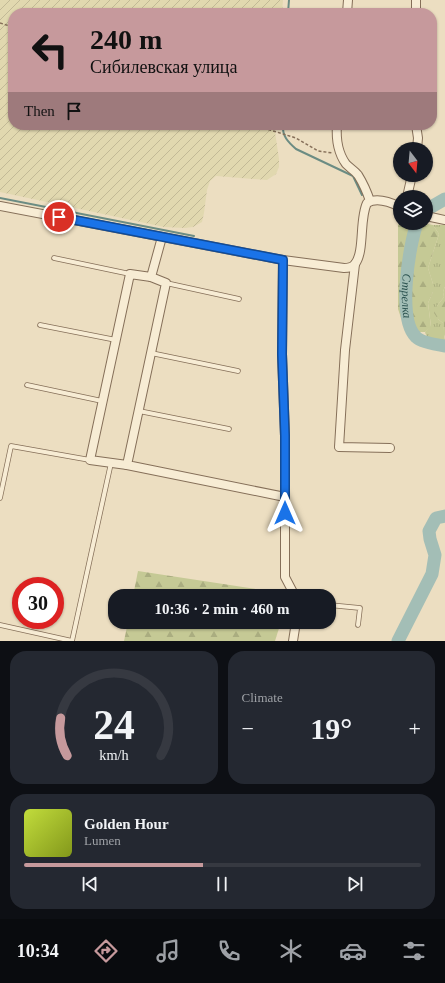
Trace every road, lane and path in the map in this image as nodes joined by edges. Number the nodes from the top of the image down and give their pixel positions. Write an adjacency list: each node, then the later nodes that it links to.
1 (270, 130): 5 (path)
2 (337, 130): 5 (street)
3 (417, 130): 4 (street)
4 (418, 142)
5 (340, 155): 6 (street)
6 (370, 201): 7 (street); 14 (street)
7 (393, 205)
8 (0, 206): 11 (street)
9 (433, 217): 10 (street)
10 (445, 220)
11 (162, 237): 13 (street); 16 (street)
12 (54, 258): 15 (lane)
13 (283, 260): 14 (street); 31 (street)
14 (355, 264): 27 (street)
15 (130, 274): 16 (street); 20 (street)
16 (151, 277): 17 (street)
17 (166, 283): 18 (lane); 21 (street)
18 (239, 299)
19 (40, 325): 20 (lane)
20 (116, 340): 24 (street)
21 (152, 352): 22 (lane); 25 (street)
22 (238, 371)
23 (27, 386): 24 (lane)
24 (103, 401): 28 (street)
25 (139, 411): 26 (lane); 30 (street)
26 (229, 429)
27 (390, 448)
28 (90, 460): 29 (street); 32 (lane)
29 (110, 463): 30 (street); 38 (lane)
30 (127, 465): 31 (street)
31 (285, 497): 33 (street)
32 (0, 498)
33 (291, 589)
34 (336, 606): 36 (lane)
35 (0, 624): 38 (lane)
36 (358, 626)
37 (295, 629): 39 (street)
38 (72, 641)
39 (293, 641)

